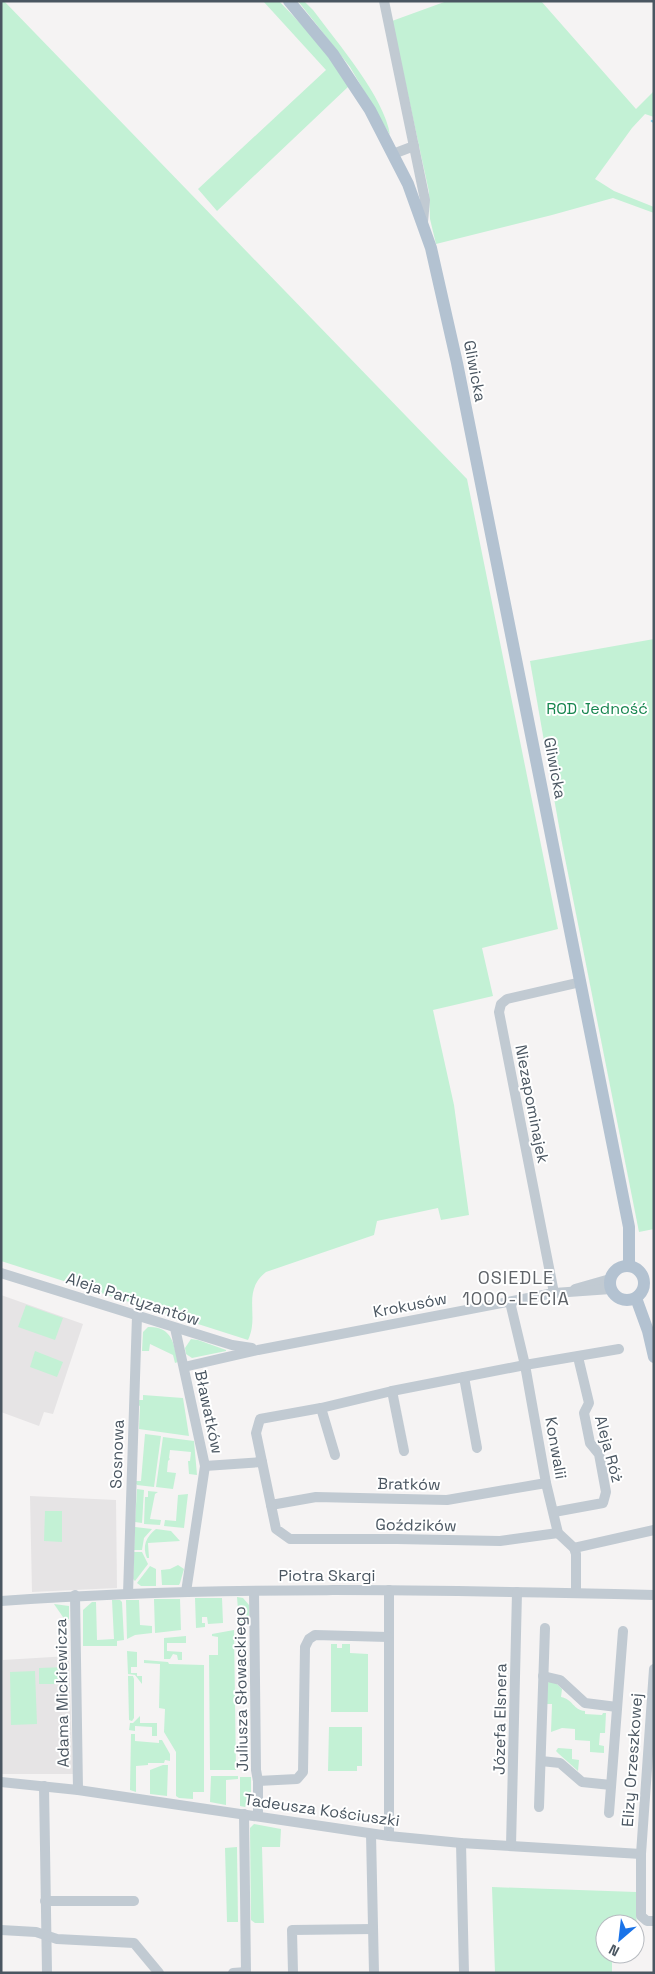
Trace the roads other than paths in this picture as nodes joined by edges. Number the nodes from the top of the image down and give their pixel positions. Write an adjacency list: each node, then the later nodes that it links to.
1 (289, 1): 4 (main road, Gliwicka)
2 (384, 1): 3 (street, Gliwicka)
3 (414, 146): 4 (street); 5 (street, Gliwicka)
4 (393, 154): 5 (main road, Gliwicka)
5 (423, 222): 6 (main road, Gliwicka)
6 (580, 982): 7 (main road, Gliwicka); 10 (street, Niezapominajek)
7 (629, 1265): 9 (main road); 11 (main road)
8 (1, 1272): 13 (street, Aleja Partyzantów)
9 (611, 1284): 10 (street, Krokusów); 11 (main road)
10 (554, 1293): 12 (street, Krokusów)
11 (636, 1298): 18 (main road)
12 (510, 1302): 16 (street, Krokusów); 19 (street, Konwalii)
13 (137, 1316): 14 (street, Aleja Partyzantów); 39 (street, Sosnowa)
14 (175, 1328): 16 (street, Aleja Partyzantów); 20 (street, Bławatków)
15 (618, 1349): 17 (street)
16 (258, 1350): 20 (street, Krokusów)
17 (578, 1357): 19 (street); 31 (street, Aleja Róż)
18 (654, 1357)
19 (525, 1365): 21 (street); 29 (street, Konwalii)
20 (184, 1367): 28 (street, Bławatków)
21 (464, 1377): 22 (street); 24 (street)
22 (392, 1390): 23 (street); 25 (street)
23 (321, 1408): 26 (street); 27 (street)
24 (477, 1448)
25 (404, 1451)
26 (335, 1455)
27 (262, 1462): 28 (street); 30 (street)
28 (204, 1466): 37 (street, Bławatków)
29 (546, 1483): 30 (street, Bratków); 31 (street, Konwalii)
30 (271, 1505): 33 (street, Goździków)
31 (554, 1512): 33 (street, Konwalii)
32 (654, 1530): 34 (street)
33 (558, 1533): 34 (street)
34 (574, 1548): 40 (street)
35 (389, 1590): 36 (street, Piotra Skargi); 38 (street, Piotra Skargi); 46 (street)
36 (254, 1591): 37 (street, Piotra Skargi); 51 (street, Juliusza Słowackiego)
37 (186, 1592): 39 (street, Piotra Skargi)
38 (517, 1592): 40 (street, Piotra Skargi); 63 (street, Józefa Elsnera)
39 (128, 1594): 41 (street, Piotra Skargi)
40 (576, 1594): 42 (street, Piotra Skargi)
41 (75, 1595): 43 (street, Piotra Skargi); 55 (street, Adama Mickiewicza)
42 (654, 1595)
43 (1, 1601)
44 (545, 1628): 48 (street)
45 (623, 1631): 49 (street, Elizy Orzeszkowej)
46 (388, 1637): 51 (street); 61 (street)
47 (654, 1669): 64 (street, Elizy Orzeszkowej)
48 (543, 1676): 49 (street, Elizy Orzeszkowej); 50 (street)
49 (617, 1707): 53 (street, Elizy Orzeszkowej)
50 (541, 1761): 53 (street, Elizy Orzeszkowej); 56 (street)
51 (258, 1781): 59 (street, Juliusza Słowackiego)
52 (1, 1782): 54 (street, Tadeusza Kościuszki)
53 (611, 1784): 57 (street, Elizy Orzeszkowej)
54 (44, 1786): 55 (street, Tadeusza Kościuszki); 65 (street)
55 (78, 1790): 58 (street, Tadeusza Kościuszki)
56 (539, 1807)
57 (609, 1813)
58 (244, 1814): 59 (street, Tadeusza Kościuszki); 74 (street)
59 (258, 1816): 60 (street, Tadeusza Kościuszki)
60 (371, 1834): 61 (street, Tadeusza Kościuszki); 68 (street)
61 (389, 1836): 62 (street, Tadeusza Kościuszki)
62 (461, 1843): 63 (street, Tadeusza Kościuszki); 77 (street)
63 (511, 1846): 64 (street, Tadeusza Kościuszki)
64 (641, 1854): 67 (street, Elizy Orzeszkowej)
65 (45, 1901): 66 (street); 70 (street)
66 (134, 1901)
67 (650, 1921)
68 (373, 1929): 75 (street); 76 (street)
69 (1, 1930): 70 (street)
70 (46, 1935): 71 (street); 72 (street)
71 (47, 1973)
72 (158, 1973)
73 (233, 1973): 74 (street)
74 (246, 1973)
75 (293, 1973)
76 (374, 1973)
77 (464, 1973)

